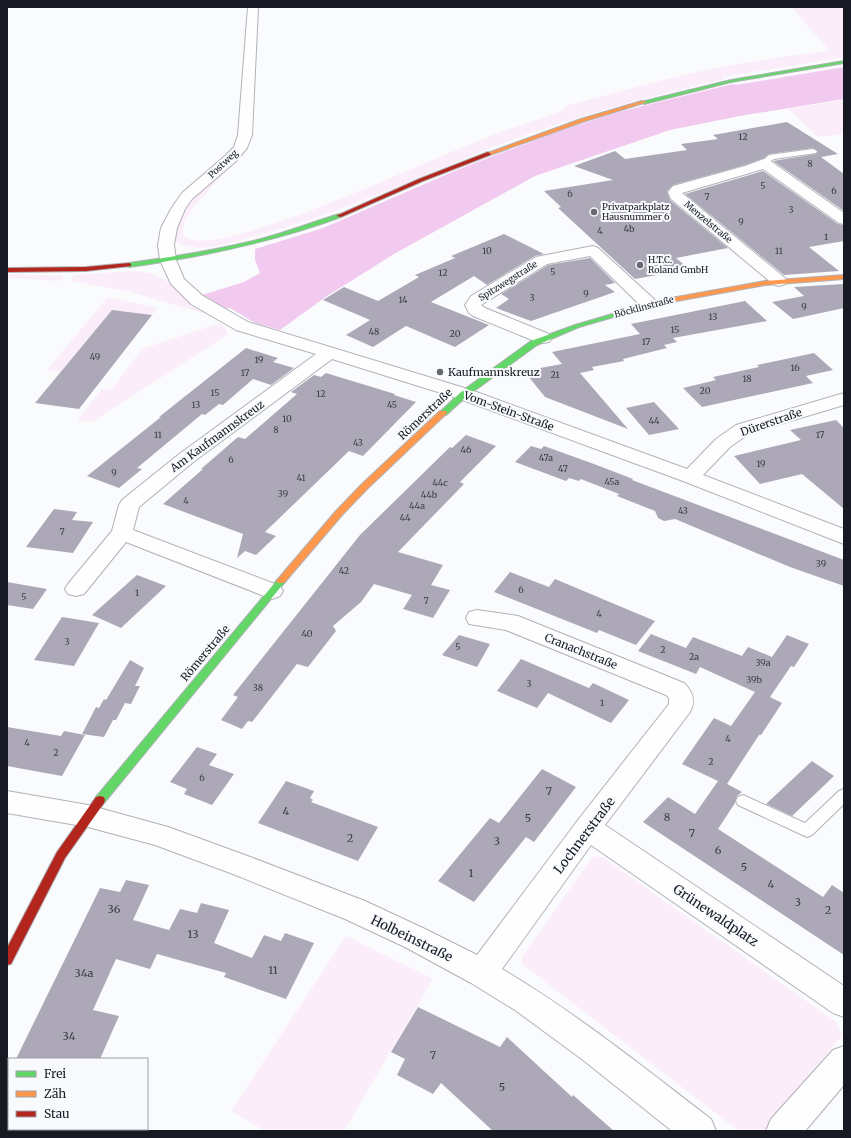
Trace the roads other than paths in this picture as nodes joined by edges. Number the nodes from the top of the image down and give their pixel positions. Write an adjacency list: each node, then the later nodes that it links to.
1 (253, 7): 6 (street, Postweg)
2 (844, 62): 6 (street)
3 (814, 151): 4 (lane, Menzelstraße)
4 (764, 163): 5 (street); 9 (street, Menzelstraße)
5 (844, 220)
6 (168, 260): 7 (street); 12 (street, Vom-Stein-Straße)
7 (7, 270)
8 (844, 277): 9 (street, Böcklinstraße)
9 (779, 281): 10 (street, Böcklinstraße)
10 (649, 304): 11 (street, Böcklinstraße); 11 (street, Spitzwegstraße)
11 (543, 338): 13 (street, Böcklinstraße)
12 (331, 352): 13 (street, Vom-Stein-Straße); 16 (street, Am Kaufmannskreuz)
13 (464, 394): 15 (street, Vom-Stein-Straße); 19 (street, Römerstraße)
14 (844, 399): 15 (street, Dürerstraße)
15 (690, 477): 17 (street, Vom-Stein-Straße)
16 (122, 533): 18 (street, Am Kaufmannskreuz); 19 (street)
17 (844, 537)
18 (76, 589)
19 (272, 591): 25 (street, Römerstraße)
20 (476, 618): 21 (street, Cranachstraße)
21 (681, 696): 26 (street, Lochnerstraße)
22 (844, 795): 23 (lane)
23 (742, 801)
24 (7, 802): 25 (street, Holbeinstraße)
25 (88, 816): 27 (street, Römerstraße); 28 (street, Holbeinstraße)
26 (588, 828): 28 (street, Lochnerstraße); 29 (street, Grünewaldplatz)
27 (7, 960)
28 (482, 973): 31 (street, Holbeinstraße)
29 (844, 1003)
30 (844, 1061): 32 (street)
31 (699, 1131)
32 (784, 1131)

